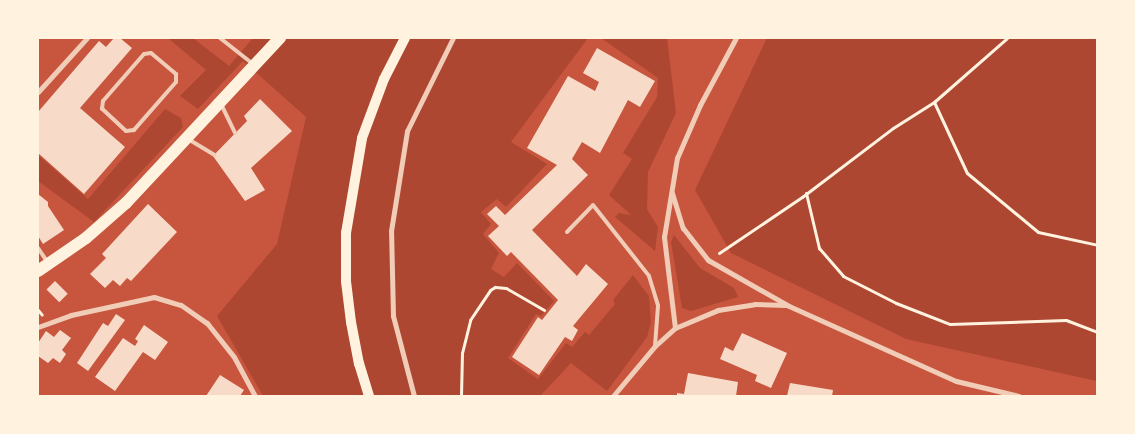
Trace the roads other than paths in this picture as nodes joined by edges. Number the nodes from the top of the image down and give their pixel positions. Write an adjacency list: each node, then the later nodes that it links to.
1 (87, 38): 8 (street)
2 (220, 38): 7 (lane)
3 (280, 38): 7 (main road)
4 (405, 38): 24 (main road)
5 (453, 38): 25 (street)
6 (736, 38): 14 (street)
7 (254, 66): 10 (main road)
8 (38, 92)
9 (103, 101): 9 (lane)
10 (220, 104): 11 (lane); 12 (main road)
11 (235, 133)
12 (188, 138): 13 (lane); 17 (main road)
13 (215, 155)
14 (672, 193): 19 (street); 21 (street)
15 (567, 232): 22 (lane)
16 (38, 248): 17 (lane)
17 (49, 265): 18 (main road)
18 (38, 271)
19 (788, 306): 21 (street); 27 (street)
20 (38, 327): 23 (street)
21 (675, 328): 22 (street)
22 (655, 346): 26 (street)
23 (255, 396)
24 (369, 396)
25 (414, 396)
26 (614, 396)
27 (1019, 396)

